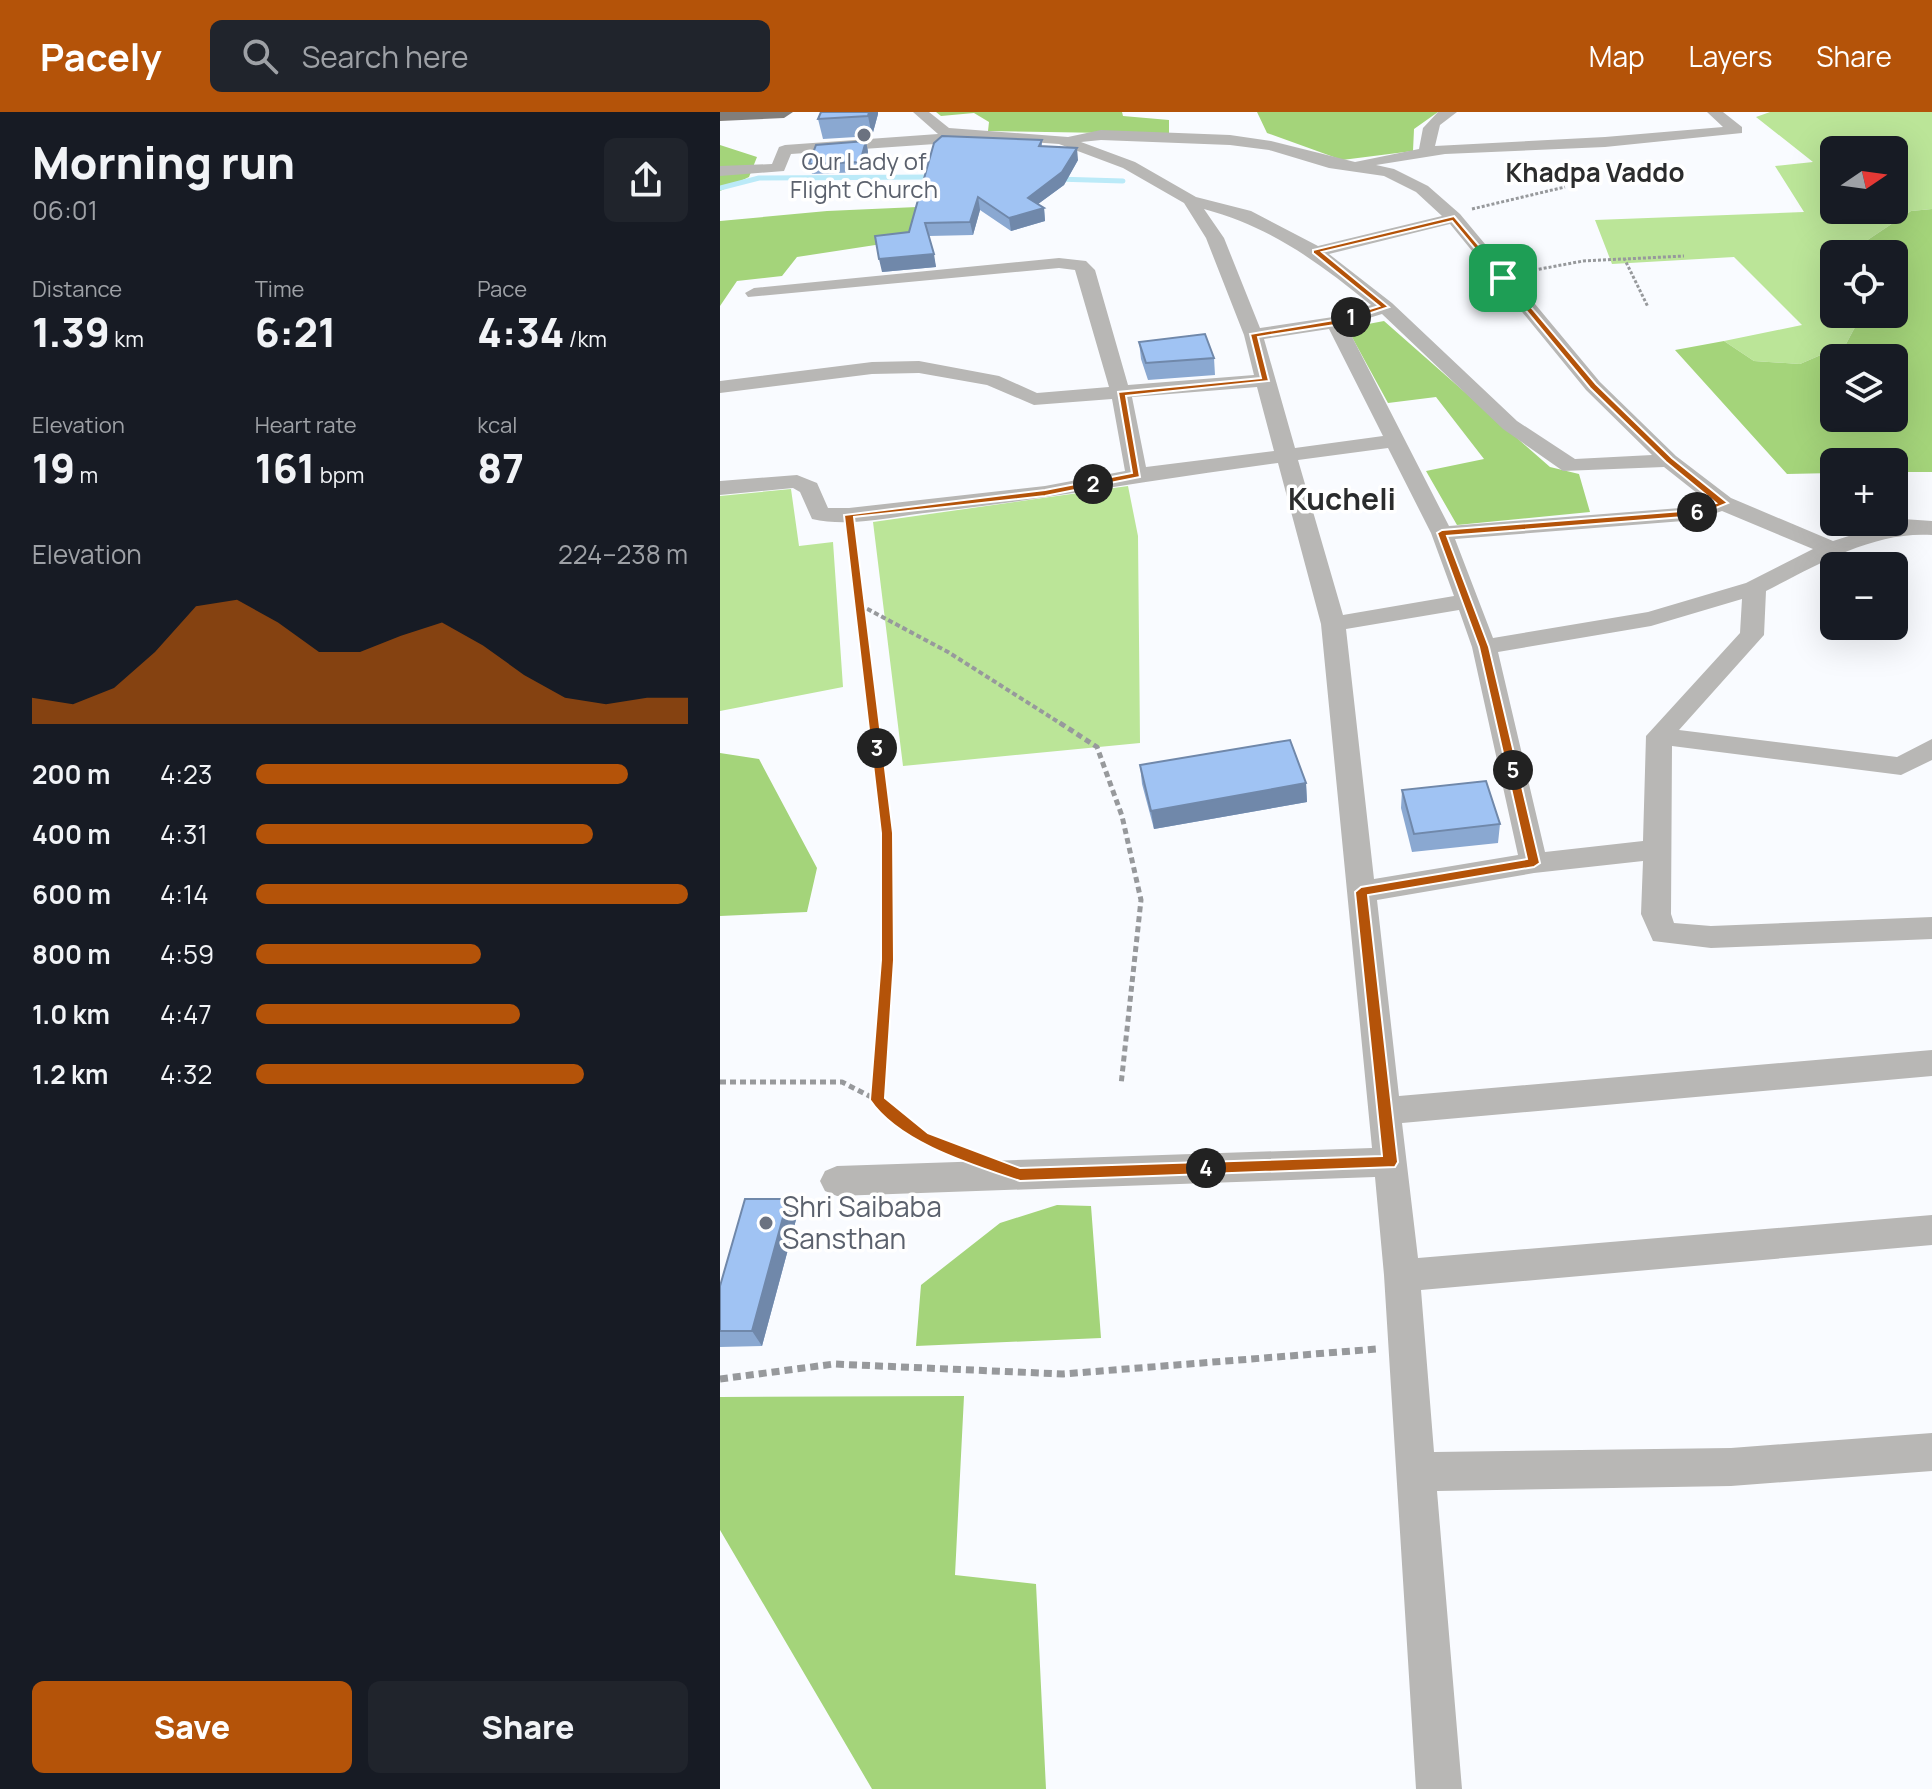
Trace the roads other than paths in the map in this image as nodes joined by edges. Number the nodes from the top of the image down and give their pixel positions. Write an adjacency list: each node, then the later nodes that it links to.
1 (784, 112): 5 (main road)
2 (920, 112): 6 (street)
3 (1450, 112): 8 (street)
4 (1714, 112): 8 (street)
5 (722, 119)
6 (974, 136): 7 (street); 10 (street)
7 (1061, 140): 9 (street); 13 (street)
8 (1427, 153): 9 (street)
9 (1348, 165): 14 (street)
10 (764, 169): 11 (street); 12 (street)
11 (720, 171)
12 (720, 181)
13 (1190, 200): 15 (street); 19 (street)
14 (1454, 218): 15 (street); 25 (street)
15 (1316, 252): 17 (street)
16 (754, 293): 22 (street)
17 (1385, 307): 18 (street); 25 (street)
18 (1335, 322): 19 (street); 23 (street)
19 (1253, 335): 20 (street)
20 (1266, 380): 22 (street); 24 (street)
21 (720, 387): 22 (street)
22 (1121, 394): 26 (street)
23 (1395, 441): 24 (street); 30 (street)
24 (1286, 457): 26 (street); 34 (street)
25 (1669, 460): 28 (street)
26 (1137, 475): 27 (street)
27 (720, 488)
28 (1723, 503): 30 (street); 31 (street)
29 (1932, 528): 31 (street)
30 (1442, 533): 33 (street)
31 (1832, 549): 32 (street)
32 (1754, 588): 35 (street); 36 (street)
33 (1468, 601): 34 (street); 35 (street)
34 (1333, 624): 40 (street)
35 (1484, 647): 39 (street)
36 (1659, 736): 37 (street); 38 (street)
37 (1932, 748)
38 (1657, 849): 39 (street); 41 (street)
39 (1534, 863): 40 (street)
40 (1361, 892): 43 (street)
41 (1932, 928)
42 (1932, 1063): 43 (street)
43 (1385, 1111): 44 (street)
44 (1390, 1162): 45 (street); 47 (street)
45 (837, 1181)
46 (1932, 1230): 47 (street)
47 (1402, 1275): 49 (street)
48 (1932, 1452): 49 (street)
49 (1418, 1472): 50 (street)
50 (1439, 1789)

